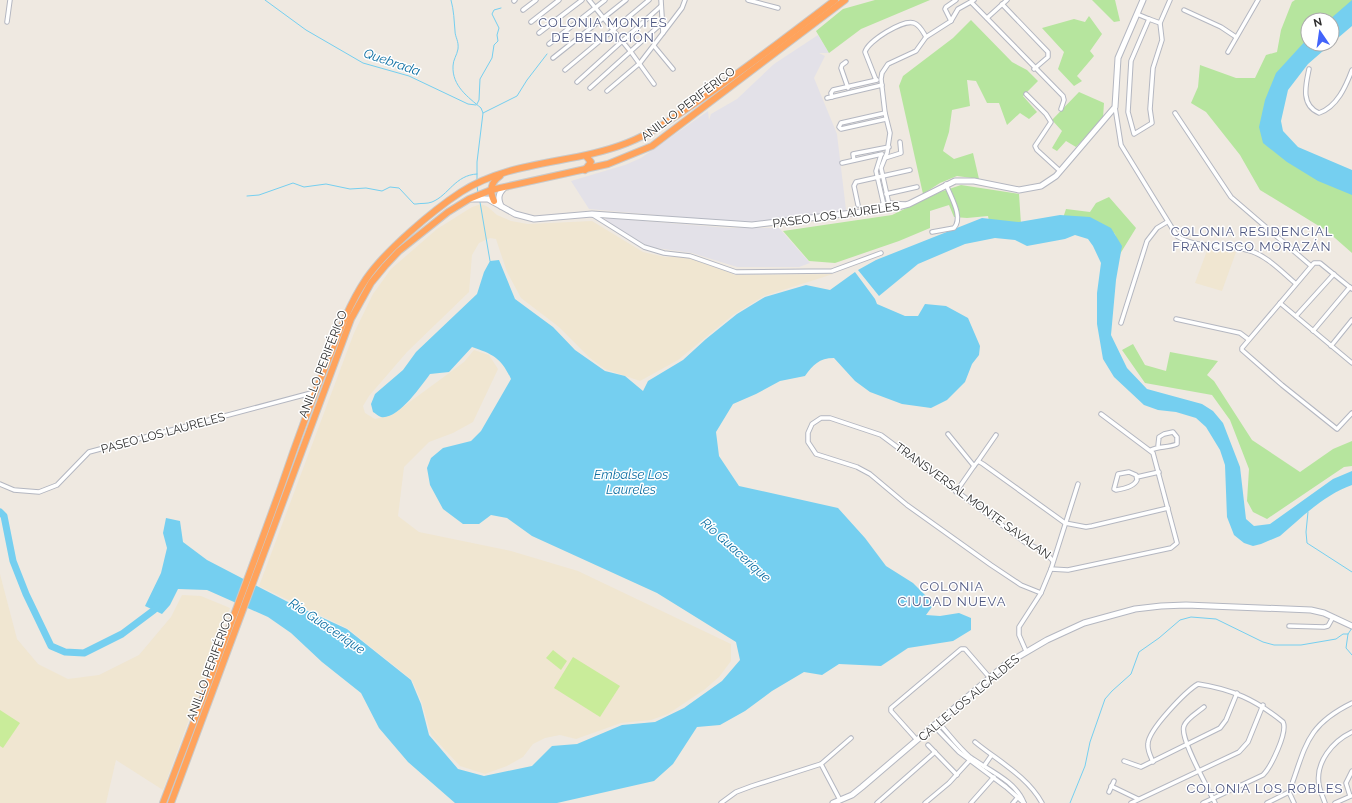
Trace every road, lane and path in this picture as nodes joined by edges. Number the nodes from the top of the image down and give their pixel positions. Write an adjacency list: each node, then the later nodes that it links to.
1 (10, 0): 31 (street)
2 (536, 0): 24 (street)
3 (559, 0): 32 (street)
4 (582, 0): 36 (street)
5 (589, 0): 22 (street)
6 (605, 0): 22 (street)
7 (626, 0): 27 (street)
8 (649, 0): 35 (street)
9 (661, 0): 21 (street)
10 (685, 0): 37 (street)
11 (748, 0): 23 (street)
12 (835, 0): 71 (highway, ANILLO PERIFÉRICO)
13 (845, 0): 75 (highway, ANILLO PERIFÉRICO)
14 (956, 0): 30 (street)
15 (1007, 0): 20 (street)
16 (1143, 0): 26 (street)
17 (1170, 0): 34 (street)
18 (1258, 0): 39 (street)
19 (973, 1): 28 (street); 30 (street)
20 (1002, 4): 28 (street); 49 (street)
21 (661, 6): 33 (street); 40 (street)
22 (595, 8): 27 (street); 41 (street)
23 (778, 8)
24 (523, 10)
25 (1184, 10): 39 (street)
26 (1137, 14): 29 (street); 62 (street)
27 (603, 18): 35 (street); 45 (street)
28 (987, 18): 49 (street)
29 (1149, 19): 34 (street); 34 (street)
30 (951, 21): 38 (street)
31 (7, 22)
32 (531, 22)
33 (662, 23): 37 (street); 43 (street)
34 (1160, 23)
35 (613, 30): 40 (street); 51 (street)
36 (539, 33)
37 (663, 33): 42 (street)
38 (926, 37): 53 (street); 53 (street)
39 (1236, 37): 44 (street)
40 (622, 41): 43 (street); 54 (street)
41 (549, 44)
42 (654, 46): 47 (street); 48 (street)
43 (631, 52): 47 (street); 58 (street)
44 (1228, 52)
45 (553, 58)
46 (846, 62): 57 (street)
47 (640, 64): 55 (street); 59 (street)
48 (673, 69)
49 (1034, 69): 63 (street)
50 (1310, 69): 52 (street)
51 (565, 70)
52 (1352, 70)
53 (879, 80): 56 (street); 57 (street)
54 (577, 82)
55 (654, 84)
56 (882, 85): 60 (street); 64 (street)
57 (848, 87): 60 (street); 60 (street)
58 (590, 88)
59 (607, 91)
60 (849, 92)
61 (1026, 94): 77 (street)
62 (1115, 107): 77 (street, PASEO LOS LAURELES); 96 (street)
63 (1061, 109)
64 (885, 113): 66 (street); 66 (street)
65 (1176, 113): 99 (street)
66 (886, 119): 68 (street)
67 (900, 142): 72 (street)
68 (889, 147): 69 (street); 73 (street)
69 (887, 153): 70 (street); 72 (street)
70 (881, 155): 73 (street); 80 (street)
71 (586, 156): 75 (highway); 78 (highway, ANILLO PERIFÉRICO)
72 (885, 158): 79 (street)
73 (854, 160): 74 (street)
74 (842, 163)
75 (585, 170): 82 (highway, ANILLO PERIFÉRICO)
76 (910, 170): 79 (street)
77 (1060, 171): 81 (street, PASEO LOS LAURELES)
78 (505, 173): 84 (highway); 113 (highway, ANILLO PERIFÉRICO)
79 (882, 177): 80 (street); 85 (street)
80 (877, 179): 89 (street); 91 (street)
81 (946, 184): 90 (street, PASEO LOS LAURELES); 97 (street)
82 (507, 186): 84 (highway, ANILLO PERIFÉRICO); 92 (street)
83 (917, 187): 85 (street)
84 (491, 190): 86 (highway, ANILLO PERIFÉRICO); 87 (highway)
85 (886, 194): 88 (street)
86 (470, 199): 87 (street, PASEO LOS LAURELES); 130 (highway, ANILLO PERIFÉRICO)
87 (494, 202): 92 (street, PASEO LOS LAURELES)
88 (888, 203): 90 (street); 93 (street)
89 (884, 204): 93 (street); 95 (street)
90 (909, 204): 93 (street, PASEO LOS LAURELES)
91 (858, 205)
92 (501, 207): 94 (street, PASEO LOS LAURELES)
93 (887, 210): 95 (street, PASEO LOS LAURELES)
94 (592, 214): 95 (street, PASEO LOS LAURELES); 98 (street)
95 (855, 214)
96 (1167, 222): 101 (street); 107 (street)
97 (932, 232)
98 (881, 253)
99 (1310, 266): 100 (street); 101 (street)
100 (1334, 274): 102 (street); 104 (street)
101 (1295, 283): 103 (street)
102 (1351, 288): 108 (street)
103 (1280, 303): 104 (street); 109 (street)
104 (1296, 316): 108 (street)
105 (1176, 319): 109 (street)
106 (1352, 320): 110 (street)
107 (1121, 323)
108 (1313, 331): 110 (street)
109 (1248, 339): 114 (street)
110 (1331, 346): 112 (street)
111 (1352, 356): 112 (street)
112 (1350, 361)
113 (314, 392): 124 (street, PASEO LOS LAURELES); 130 (highway, ANILLO PERIFÉRICO)
114 (1352, 413)
115 (1101, 414): 119 (street)
116 (948, 434): 121 (street)
117 (996, 434): 120 (street)
118 (1158, 446): 118 (street); 119 (street)
119 (1151, 450): 122 (street)
120 (978, 461): 121 (street); 128 (street)
121 (974, 466): 126 (street)
122 (1159, 472): 123 (street); 127 (street)
123 (1137, 477): 123 (street)
124 (0, 484)
125 (1078, 484): 128 (street)
126 (956, 492): 129 (street, TRANSVERSAL MONTE SAVALAN); 132 (street, TRANSVERSAL MONTE SAVALAN)
127 (1168, 508): 128 (street); 131 (street)
128 (1065, 523): 129 (street)
129 (1053, 561): 131 (street)
130 (256, 565): 136 (highway, ANILLO PERIFÉRICO)
131 (1051, 569): 132 (street)
132 (1041, 593): 137 (street)
133 (1333, 617): 134 (street, CALLE LOS ALCALDES); 135 (street); 137 (street, CALLE LOS ALCALDES)
134 (1350, 625)
135 (1289, 626)
136 (233, 628): 171 (highway, ANILLO PERIFÉRICO); 172 (highway, ANILLO PERIFÉRICO)
137 (1026, 651): 138 (street, CALLE LOS ALCALDES)
138 (990, 678): 143 (street, CALLE LOS ALCALDES); 146 (street)
139 (1237, 693): 141 (street); 149 (street); 154 (street)
140 (1352, 703): 165 (street)
141 (1263, 705): 157 (street); 168 (street)
142 (1204, 706): 149 (street)
143 (936, 724): 146 (street, CALLE LOS ALCALDES); 152 (street)
144 (1352, 732): 186 (street)
145 (851, 738): 155 (street)
146 (918, 740): 169 (street, CALLE LOS ALCALDES)
147 (975, 742): 151 (street)
148 (928, 745): 150 (street)
149 (1187, 746): 154 (street); 157 (street)
150 (935, 752): 160 (street); 175 (street)
151 (991, 756): 156 (street); 180 (street)
152 (971, 759): 156 (street); 160 (street); 161 (street)
153 (1124, 761): 154 (street)
154 (1153, 762)
155 (821, 764): 169 (street); 173 (street)
156 (984, 766): 159 (street)
157 (1200, 771): 168 (street); 170 (street)
158 (1352, 771): 166 (street)
159 (996, 774): 161 (street); 167 (street)
160 (957, 775): 176 (street)
161 (992, 778): 167 (street); 177 (street)
162 (1114, 781): 163 (street)
163 (1112, 786): 164 (street); 170 (street)
164 (1108, 792)
165 (1289, 792): 184 (street); 185 (street)
166 (1351, 796): 187 (street)
167 (1019, 799): 178 (street); 179 (street)
168 (1213, 799): 182 (street); 183 (street)
169 (840, 800): 174 (street, CALLE LOS ALCALDES)
170 (1138, 800): 181 (street)
171 (163, 803)
172 (172, 803)
173 (721, 803)
174 (833, 803)
175 (877, 803)
176 (925, 803)
177 (971, 803)
178 (1013, 803)
179 (1024, 803)
180 (1042, 803)
181 (1131, 803)
182 (1203, 803)
183 (1215, 803)
184 (1267, 803)
185 (1294, 803)
186 (1325, 803)
187 (1335, 803)

